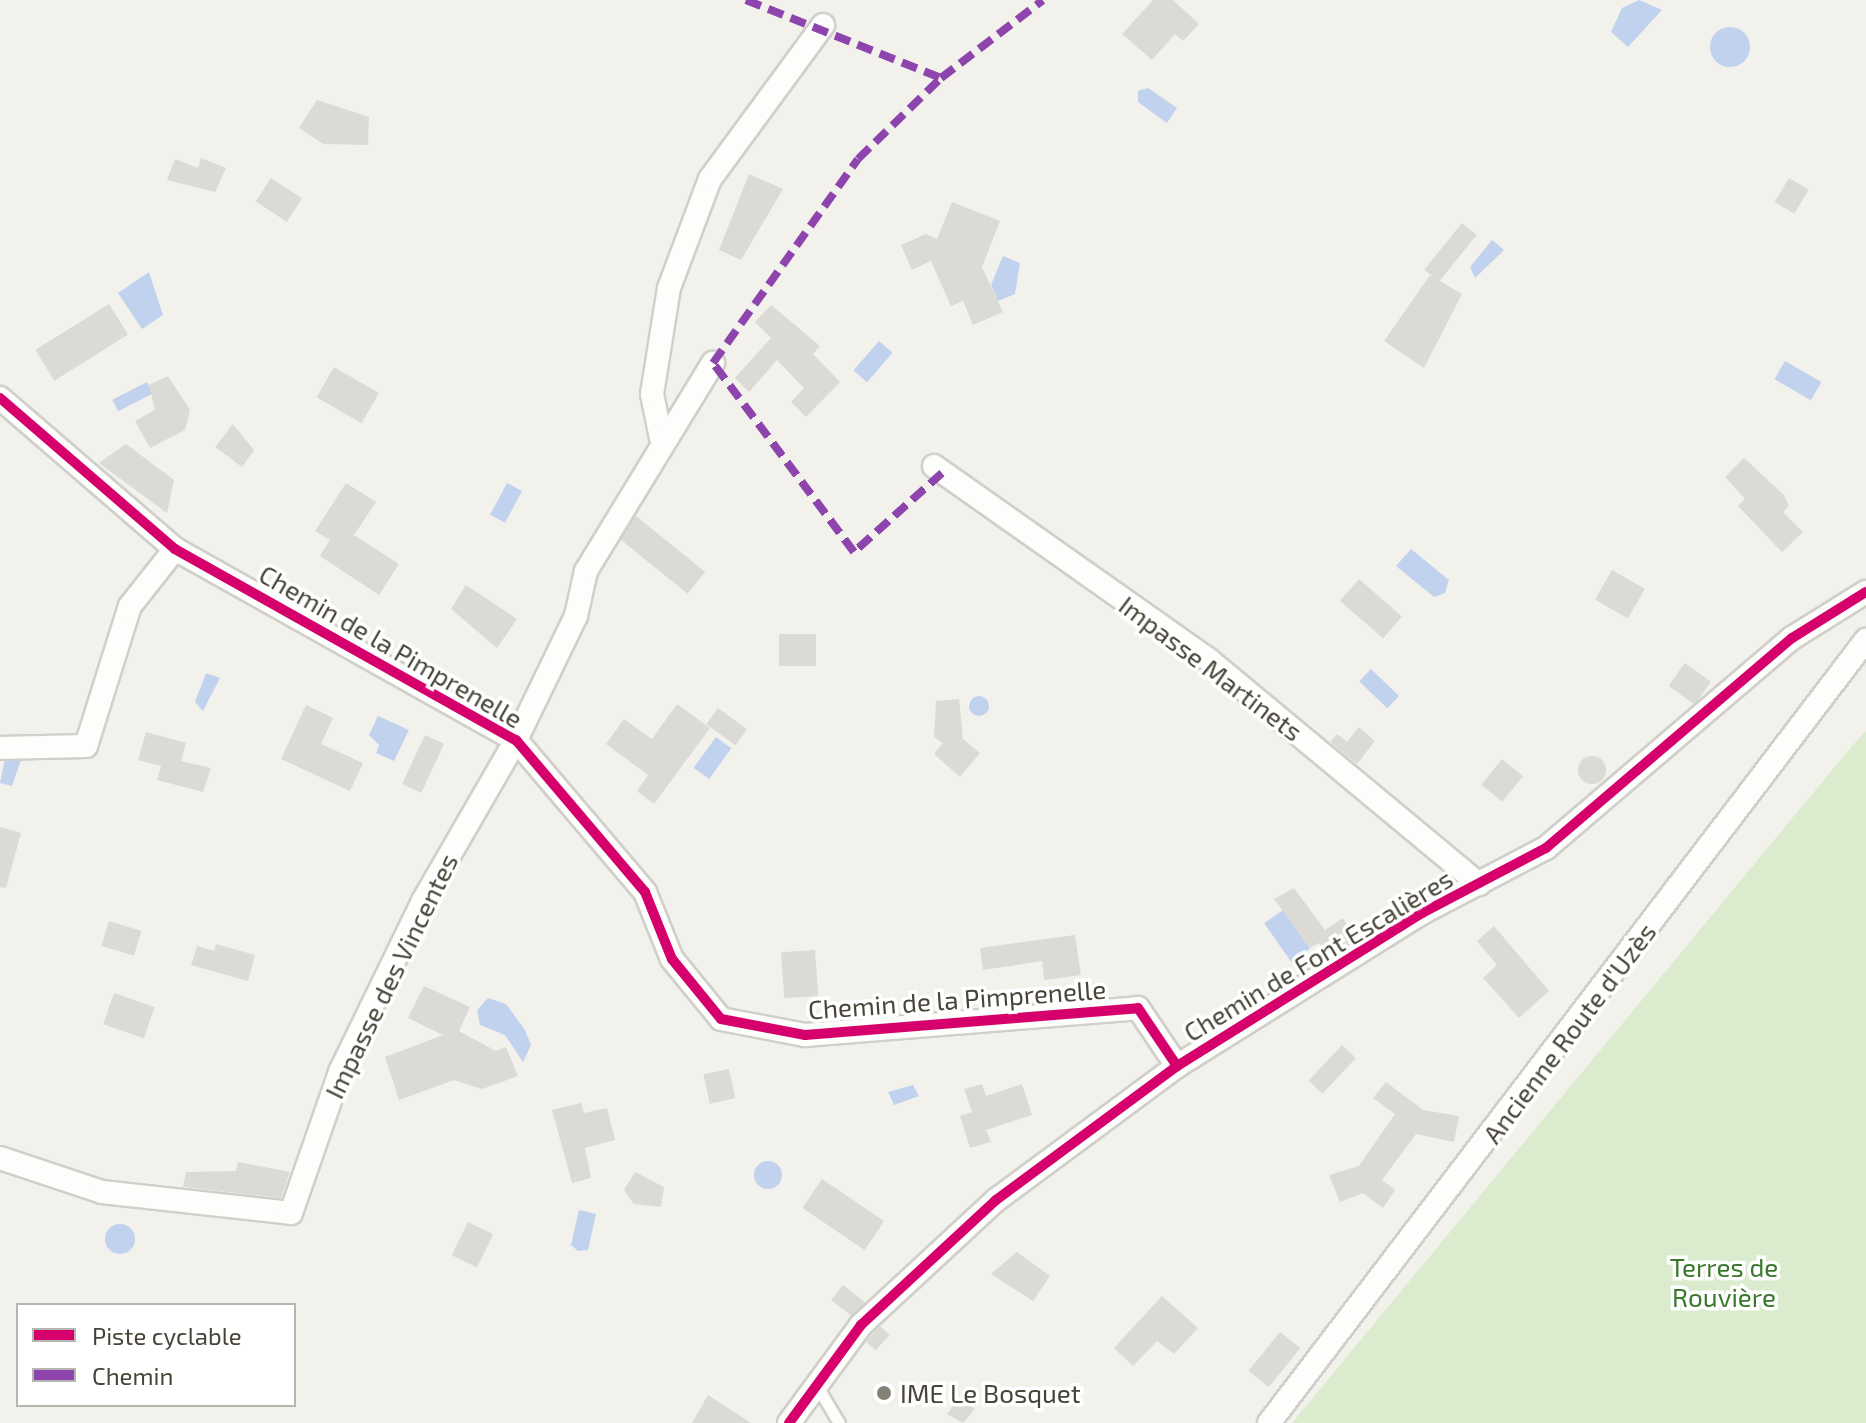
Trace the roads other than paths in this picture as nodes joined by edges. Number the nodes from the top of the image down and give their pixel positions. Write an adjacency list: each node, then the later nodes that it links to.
1 (823, 25): 4 (street)
2 (713, 363): 4 (street)
3 (0, 398): 6 (street, Chemin de la Pimprenelle)
4 (661, 438): 9 (street)
5 (934, 466): 11 (street, Impasse Martinets)
6 (175, 549): 9 (street, Chemin de la Pimprenelle); 10 (street)
7 (1866, 592): 11 (street, Chemin de Font Escalières)
8 (1866, 640): 17 (street, Ancienne Route d'Uzès)
9 (516, 740): 12 (street, Chemin de la Pimprenelle); 13 (street, Impasse des Vincentes)
10 (0, 748)
11 (1479, 884): 12 (street, Chemin de Font Escalières)
12 (1177, 1066): 14 (street, Chemin de Font Escalières)
13 (0, 1158)
14 (817, 1386): 15 (street, Chemin de Font Escalières); 16 (lane)
15 (789, 1423)
16 (839, 1423)
17 (1269, 1423)

